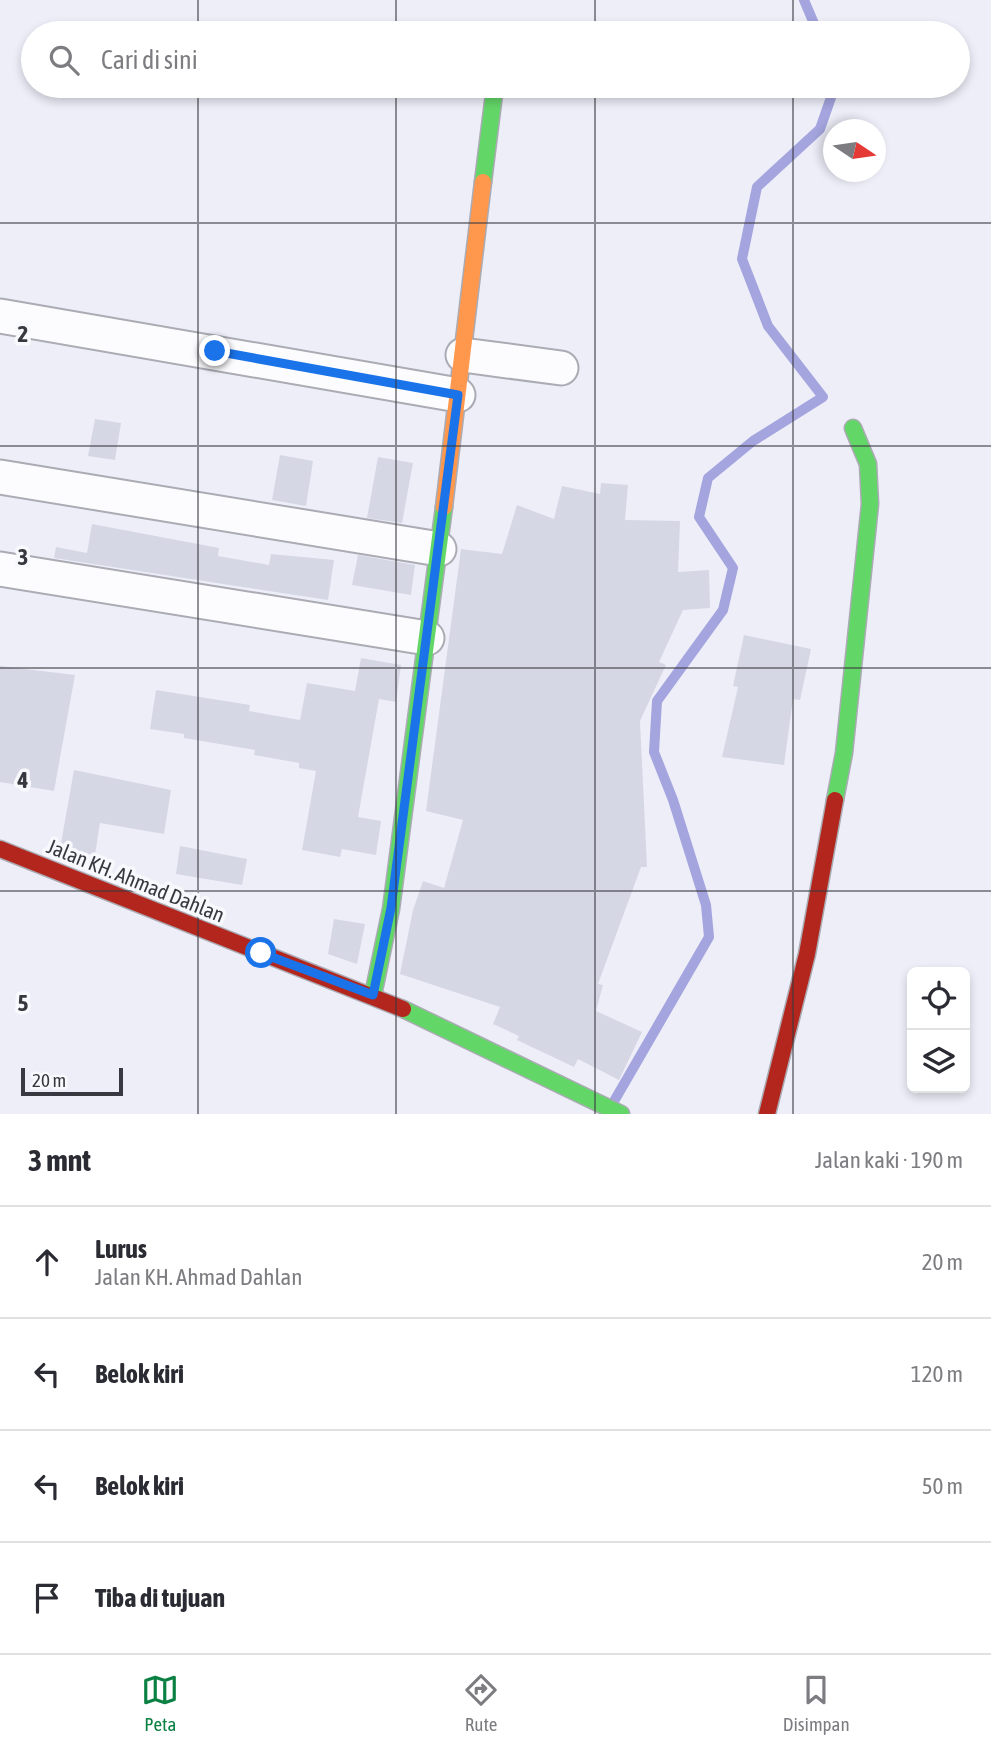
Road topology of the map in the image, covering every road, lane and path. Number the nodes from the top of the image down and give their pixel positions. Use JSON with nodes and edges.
{"nodes":[{"id":1,"x":494,"y":98,"type":"edge"},
{"id":2,"x":0,"y":316,"type":"edge"},
{"id":3,"x":463,"y":355,"type":"junction"},
{"id":4,"x":561,"y":369,"type":"dead end"},
{"id":5,"x":458,"y":395,"type":"junction"},
{"id":6,"x":853,"y":428,"type":"dead end"},
{"id":7,"x":0,"y":477,"type":"edge"},
{"id":8,"x":439,"y":549,"type":"junction"},
{"id":9,"x":0,"y":569,"type":"edge"},
{"id":10,"x":427,"y":639,"type":"junction"},
{"id":11,"x":0,"y":849,"type":"edge"},
{"id":12,"x":373,"y":995,"type":"junction"},
{"id":13,"x":621,"y":1114,"type":"edge"},
{"id":14,"x":768,"y":1114,"type":"edge"}],
"edges":[{"from":1,"to":3,"type":"street"},
{"from":2,"to":5,"type":"street"},
{"from":3,"to":4,"type":"street"},
{"from":3,"to":5,"type":"street"},
{"from":5,"to":8,"type":"street"},
{"from":6,"to":14,"type":"street"},
{"from":7,"to":8,"type":"street"},
{"from":8,"to":10,"type":"street"},
{"from":9,"to":10,"type":"street"},
{"from":10,"to":12,"type":"street"},
{"from":11,"to":12,"type":"street","name":"Jalan KH. Ahmad Dahlan"},
{"from":12,"to":13,"type":"street","name":"Jalan KH. Ahmad Dahlan"}]}
